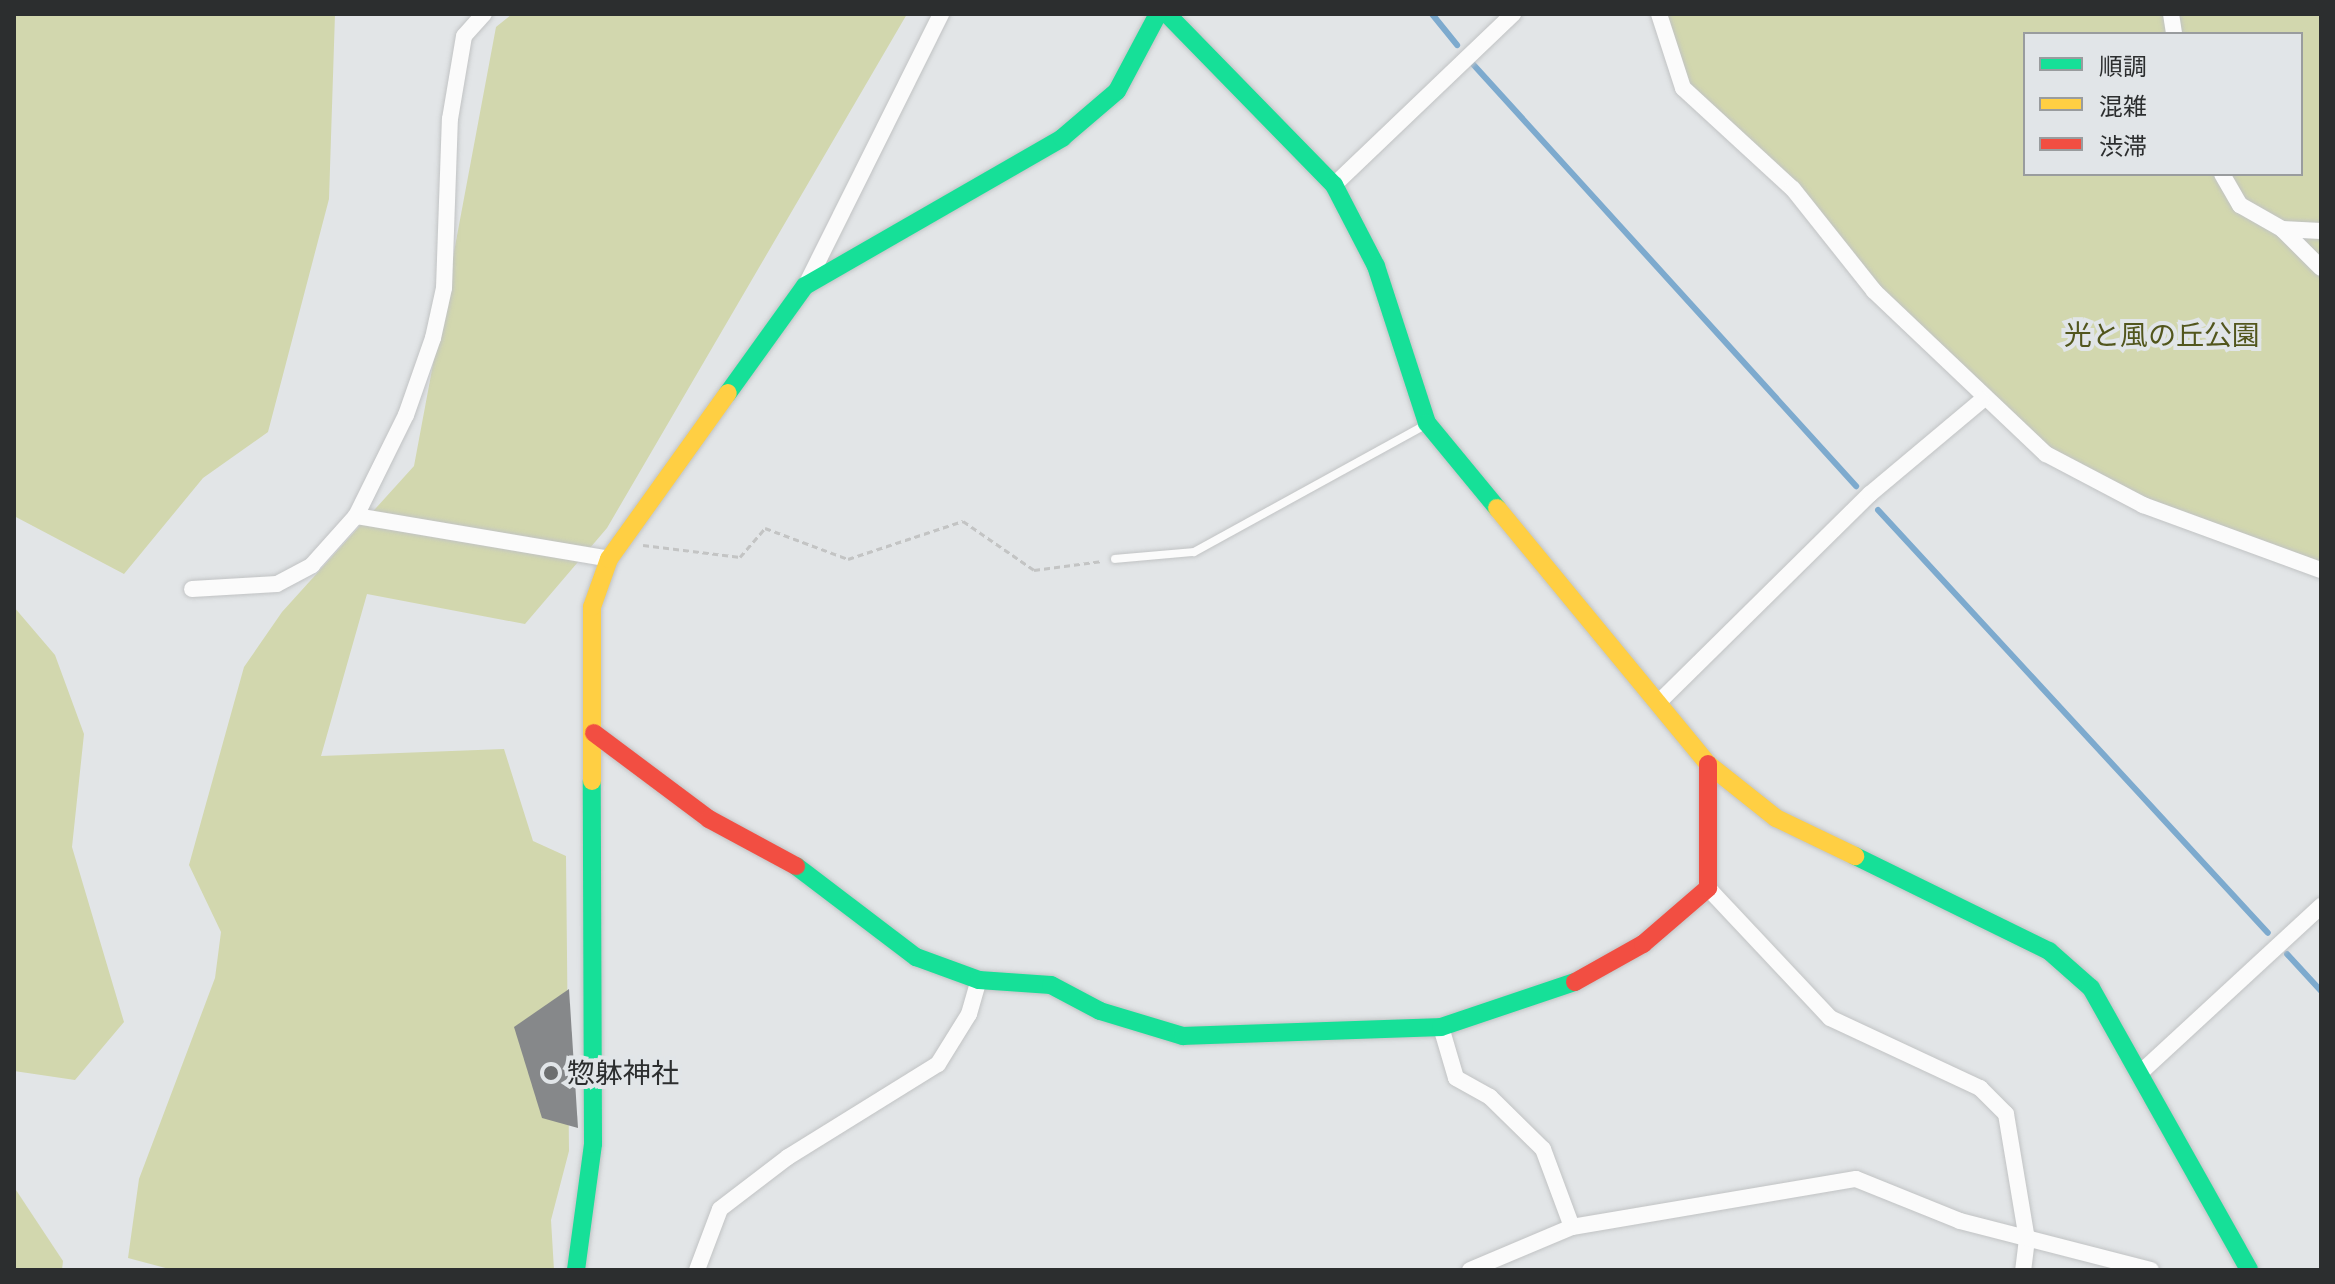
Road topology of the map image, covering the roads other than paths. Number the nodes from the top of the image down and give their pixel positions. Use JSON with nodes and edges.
{"nodes":[{"id":1,"x":484,"y":14,"type":"edge"},
{"id":2,"x":941,"y":14,"type":"edge"},
{"id":3,"x":1158,"y":14,"type":"edge"},
{"id":4,"x":1167,"y":14,"type":"edge"},
{"id":5,"x":1513,"y":14,"type":"edge"},
{"id":6,"x":1659,"y":14,"type":"edge"},
{"id":7,"x":2223,"y":176,"type":"edge"},
{"id":8,"x":1334,"y":185,"type":"junction"},
{"id":9,"x":2282,"y":229,"type":"junction"},
{"id":10,"x":2321,"y":231,"type":"edge"},
{"id":11,"x":2321,"y":268,"type":"edge"},
{"id":12,"x":805,"y":286,"type":"junction"},
{"id":13,"x":1982,"y":400,"type":"junction"},
{"id":14,"x":1427,"y":423,"type":"junction"},
{"id":15,"x":356,"y":516,"type":"junction"},
{"id":16,"x":609,"y":559,"type":"junction"},
{"id":17,"x":1115,"y":559,"type":"road end"},
{"id":18,"x":2321,"y":570,"type":"edge"},
{"id":19,"x":192,"y":589,"type":"dead end"},
{"id":20,"x":1659,"y":702,"type":"junction"},
{"id":21,"x":594,"y":733,"type":"junction"},
{"id":22,"x":1708,"y":764,"type":"junction"},
{"id":23,"x":1708,"y":888,"type":"junction"},
{"id":24,"x":2321,"y":906,"type":"edge"},
{"id":25,"x":979,"y":980,"type":"junction"},
{"id":26,"x":1441,"y":1027,"type":"junction"},
{"id":27,"x":2139,"y":1074,"type":"junction"},
{"id":28,"x":1572,"y":1227,"type":"junction"},
{"id":29,"x":2027,"y":1239,"type":"junction"},
{"id":30,"x":576,"y":1270,"type":"edge"},
{"id":31,"x":697,"y":1270,"type":"edge"},
{"id":32,"x":1470,"y":1270,"type":"edge"},
{"id":33,"x":2023,"y":1270,"type":"edge"},
{"id":34,"x":2151,"y":1270,"type":"edge"},
{"id":35,"x":2249,"y":1270,"type":"edge"}],
"edges":[{"from":1,"to":15,"type":"street"},
{"from":2,"to":12,"type":"street"},
{"from":3,"to":12,"type":"street"},
{"from":4,"to":8,"type":"street"},
{"from":5,"to":8,"type":"street"},
{"from":6,"to":13,"type":"street"},
{"from":7,"to":9,"type":"street"},
{"from":8,"to":14,"type":"street"},
{"from":9,"to":10,"type":"street"},
{"from":9,"to":11,"type":"street"},
{"from":12,"to":16,"type":"street"},
{"from":13,"to":18,"type":"street"},
{"from":13,"to":20,"type":"street"},
{"from":14,"to":17,"type":"lane"},
{"from":14,"to":20,"type":"street"},
{"from":15,"to":16,"type":"street"},
{"from":15,"to":19,"type":"street"},
{"from":16,"to":21,"type":"street"},
{"from":20,"to":22,"type":"street"},
{"from":21,"to":25,"type":"street"},
{"from":21,"to":30,"type":"street"},
{"from":22,"to":23,"type":"street"},
{"from":22,"to":27,"type":"street"},
{"from":23,"to":26,"type":"street"},
{"from":23,"to":29,"type":"street"},
{"from":24,"to":27,"type":"street"},
{"from":25,"to":26,"type":"street"},
{"from":25,"to":31,"type":"street"},
{"from":26,"to":28,"type":"street"},
{"from":27,"to":35,"type":"street"},
{"from":28,"to":29,"type":"street"},
{"from":28,"to":32,"type":"street"},
{"from":29,"to":33,"type":"street"},
{"from":29,"to":34,"type":"street"}]}
